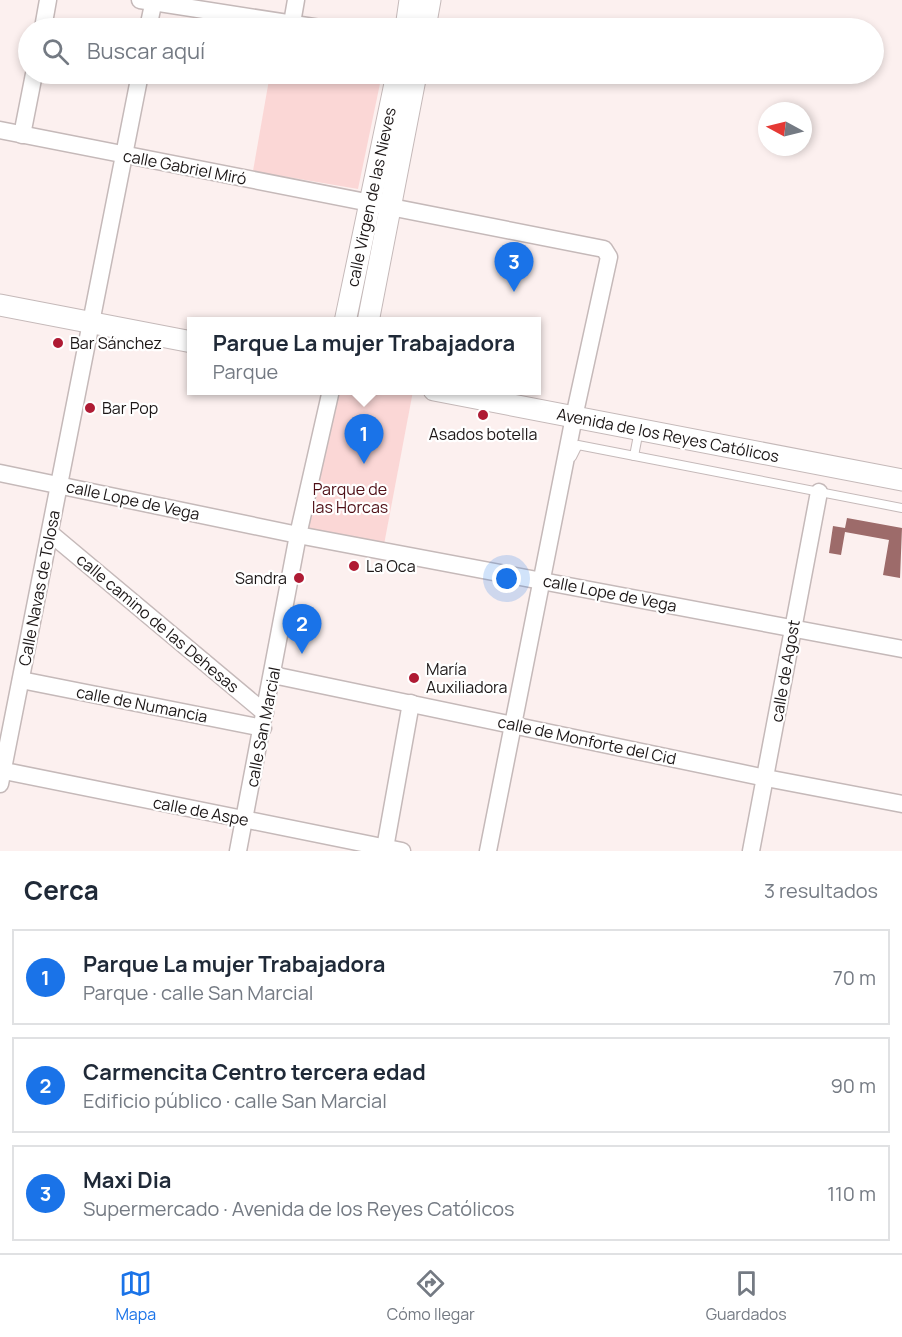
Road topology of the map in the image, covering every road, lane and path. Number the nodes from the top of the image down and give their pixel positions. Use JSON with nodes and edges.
{"nodes":[{"id":1,"x":48,"y":0,"type":"edge"},
{"id":2,"x":296,"y":0,"type":"edge"},
{"id":3,"x":410,"y":0,"type":"edge"},
{"id":4,"x":430,"y":0,"type":"edge"},
{"id":5,"x":149,"y":1,"type":"edge"},
{"id":6,"x":45,"y":18,"type":"edge"},
{"id":7,"x":148,"y":18,"type":"edge"},
{"id":8,"x":260,"y":18,"type":"edge"},
{"id":9,"x":293,"y":18,"type":"edge"},
{"id":10,"x":407,"y":18,"type":"edge"},
{"id":11,"x":427,"y":18,"type":"edge"},
{"id":12,"x":32,"y":84,"type":"edge"},
{"id":13,"x":138,"y":84,"type":"edge"},
{"id":14,"x":395,"y":84,"type":"edge"},
{"id":15,"x":414,"y":84,"type":"edge"},
{"id":16,"x":0,"y":130,"type":"edge"},
{"id":17,"x":22,"y":135,"type":"junction"},
{"id":18,"x":124,"y":155,"type":"junction"},
{"id":19,"x":369,"y":204,"type":"junction"},
{"id":20,"x":391,"y":208,"type":"junction"},
{"id":21,"x":0,"y":305,"type":"edge"},
{"id":22,"x":346,"y":317,"type":"edge"},
{"id":23,"x":369,"y":317,"type":"edge"},
{"id":24,"x":92,"y":322,"type":"junction"},
{"id":25,"x":187,"y":341,"type":"edge"},
{"id":26,"x":330,"y":395,"type":"edge"},
{"id":27,"x":460,"y":395,"type":"edge"},
{"id":28,"x":574,"y":417,"type":"junction"},
{"id":29,"x":639,"y":429,"type":"junction"},
{"id":30,"x":634,"y":456,"type":"junction"},
{"id":31,"x":0,"y":473,"type":"edge"},
{"id":32,"x":563,"y":473,"type":"junction"},
{"id":33,"x":902,"y":480,"type":"edge"},
{"id":34,"x":59,"y":485,"type":"junction"},
{"id":35,"x":819,"y":492,"type":"junction"},
{"id":36,"x":902,"y":508,"type":"edge"},
{"id":37,"x":50,"y":533,"type":"junction"},
{"id":38,"x":298,"y":535,"type":"junction"},
{"id":39,"x":542,"y":579,"type":"junction"},
{"id":40,"x":793,"y":628,"type":"junction"},
{"id":41,"x":902,"y":650,"type":"edge"},
{"id":42,"x":273,"y":675,"type":"junction"},
{"id":43,"x":21,"y":680,"type":"junction"},
{"id":44,"x":411,"y":703,"type":"junction"},
{"id":45,"x":264,"y":720,"type":"junction"},
{"id":46,"x":513,"y":723,"type":"junction"},
{"id":47,"x":1,"y":775,"type":"edge"},
{"id":48,"x":766,"y":778,"type":"junction"},
{"id":49,"x":902,"y":804,"type":"edge"},
{"id":50,"x":244,"y":820,"type":"junction"},
{"id":51,"x":384,"y":848,"type":"junction"},
{"id":52,"x":238,"y":851,"type":"edge"},
{"id":53,"x":402,"y":851,"type":"edge"},
{"id":54,"x":488,"y":851,"type":"edge"},
{"id":55,"x":751,"y":851,"type":"edge"}],
"edges":[{"from":1,"to":6,"type":"street"},
{"from":2,"to":9,"type":"street"},
{"from":3,"to":10,"type":"street"},
{"from":4,"to":11,"type":"street"},
{"from":5,"to":7,"type":"street"},
{"from":5,"to":8,"type":"street"},
{"from":12,"to":17,"type":"street"},
{"from":13,"to":18,"type":"street","name":"Calle Navas de Tolosa"},
{"from":14,"to":19,"type":"street","name":"calle Virgen de las Nieves"},
{"from":15,"to":20,"type":"street","name":"calle Virgen de las Nieves"},
{"from":16,"to":17,"type":"street","name":"calle Gabriel Miró"},
{"from":17,"to":18,"type":"street","name":"calle Gabriel Miró"},
{"from":18,"to":19,"type":"street","name":"calle Gabriel Miró"},
{"from":18,"to":24,"type":"street","name":"Calle Navas de Tolosa"},
{"from":19,"to":20,"type":"street","name":"calle Gabriel Miró"},
{"from":19,"to":22,"type":"street","name":"calle Virgen de las Nieves"},
{"from":20,"to":23,"type":"street","name":"calle Virgen de las Nieves"},
{"from":20,"to":28,"type":"street","name":"calle Gabriel Miró"},
{"from":21,"to":24,"type":"street"},
{"from":24,"to":25,"type":"street"},
{"from":24,"to":34,"type":"street","name":"Calle Navas de Tolosa"},
{"from":26,"to":38,"type":"street","name":"calle San Marcial"},
{"from":27,"to":28,"type":"street","name":"Avenida de los Reyes Católicos"},
{"from":28,"to":29,"type":"street","name":"Avenida de los Reyes Católicos"},
{"from":28,"to":32,"type":"street","name":"calle Gabriel Miró"},
{"from":29,"to":30,"type":"lane"},
{"from":29,"to":33,"type":"street","name":"Avenida de los Reyes Católicos"},
{"from":30,"to":32,"type":"lane"},
{"from":30,"to":35,"type":"lane"},
{"from":31,"to":34,"type":"street","name":"calle Lope de Vega"},
{"from":32,"to":39,"type":"street","name":"calle Gabriel Miró"},
{"from":34,"to":37,"type":"street","name":"Calle Navas de Tolosa"},
{"from":34,"to":38,"type":"street","name":"calle Lope de Vega"},
{"from":35,"to":36,"type":"lane"},
{"from":35,"to":40,"type":"street","name":"calle de Agost"},
{"from":37,"to":43,"type":"street","name":"Calle Navas de Tolosa"},
{"from":37,"to":45,"type":"street","name":"calle camino de las Dehesas"},
{"from":38,"to":39,"type":"street","name":"calle Lope de Vega"},
{"from":38,"to":42,"type":"street","name":"calle San Marcial"},
{"from":39,"to":40,"type":"street","name":"calle Lope de Vega"},
{"from":39,"to":46,"type":"street","name":"calle Gabriel Miró"},
{"from":40,"to":41,"type":"street","name":"calle Lope de Vega"},
{"from":40,"to":48,"type":"street","name":"calle de Agost"},
{"from":42,"to":44,"type":"street","name":"calle de Monforte del Cid"},
{"from":42,"to":45,"type":"street","name":"calle San Marcial"},
{"from":43,"to":45,"type":"street","name":"calle de Numancia"},
{"from":43,"to":47,"type":"street","name":"Calle Navas de Tolosa"},
{"from":44,"to":46,"type":"street","name":"calle de Monforte del Cid"},
{"from":44,"to":51,"type":"street"},
{"from":45,"to":50,"type":"street","name":"calle San Marcial"},
{"from":46,"to":48,"type":"street","name":"calle de Monforte del Cid"},
{"from":46,"to":54,"type":"street","name":"calle Gabriel Miró"},
{"from":47,"to":50,"type":"street","name":"calle de Aspe"},
{"from":48,"to":49,"type":"street","name":"calle de Monforte del Cid"},
{"from":48,"to":55,"type":"street","name":"calle de Agost"},
{"from":50,"to":51,"type":"street","name":"calle de Aspe"},
{"from":50,"to":52,"type":"street","name":"calle San Marcial"},
{"from":51,"to":53,"type":"street","name":"calle de Aspe"}]}
